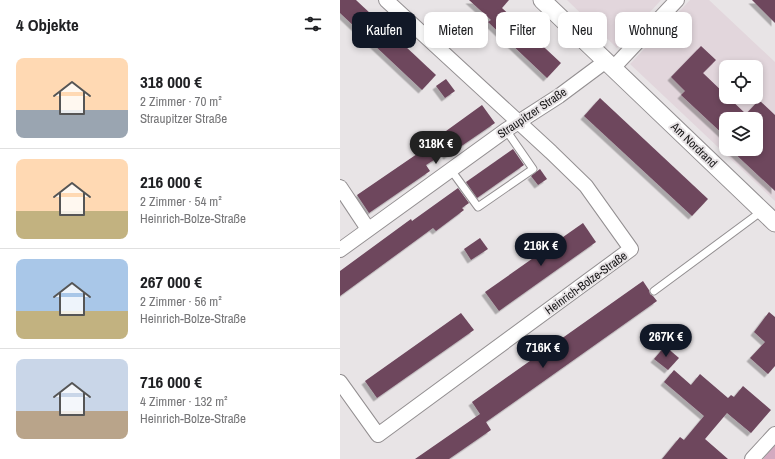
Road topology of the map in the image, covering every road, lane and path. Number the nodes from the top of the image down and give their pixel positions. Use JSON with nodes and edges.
{"nodes":[{"id":1,"x":386,"y":0,"type":"edge"},
{"id":2,"x":542,"y":0,"type":"edge"},
{"id":3,"x":677,"y":0,"type":"edge"},
{"id":4,"x":610,"y":64,"type":"junction"},
{"id":5,"x":518,"y":122,"type":"junction"},
{"id":6,"x":506,"y":130,"type":"junction"},
{"id":7,"x":451,"y":170,"type":"junction"},
{"id":8,"x":340,"y":187,"type":"edge"},
{"id":9,"x":762,"y":211,"type":"junction"},
{"id":10,"x":775,"y":223,"type":"edge"},
{"id":11,"x":368,"y":229,"type":"junction"},
{"id":12,"x":340,"y":250,"type":"edge"},
{"id":13,"x":654,"y":291,"type":"dead end"},
{"id":14,"x":340,"y":382,"type":"edge"},
{"id":15,"x":775,"y":434,"type":"edge"},
{"id":16,"x":752,"y":459,"type":"edge"}],
"edges":[{"from":1,"to":5,"type":"street"},
{"from":2,"to":4,"type":"street","name":"Am Nordrand"},
{"from":3,"to":4,"type":"street"},
{"from":4,"to":5,"type":"street","name":"Straupitzer Straße"},
{"from":4,"to":9,"type":"street","name":"Am Nordrand"},
{"from":5,"to":6,"type":"street","name":"Straupitzer Straße"},
{"from":5,"to":14,"type":"street","name":"Heinrich-Bolze-Straße"},
{"from":6,"to":7,"type":"street","name":"Straupitzer Straße"},
{"from":6,"to":7,"type":"lane"},
{"from":7,"to":11,"type":"street","name":"Straupitzer Straße"},
{"from":8,"to":11,"type":"street"},
{"from":9,"to":10,"type":"street","name":"Am Nordrand"},
{"from":9,"to":13,"type":"lane"},
{"from":11,"to":12,"type":"street","name":"Straupitzer Straße"},
{"from":15,"to":16,"type":"street"}]}
